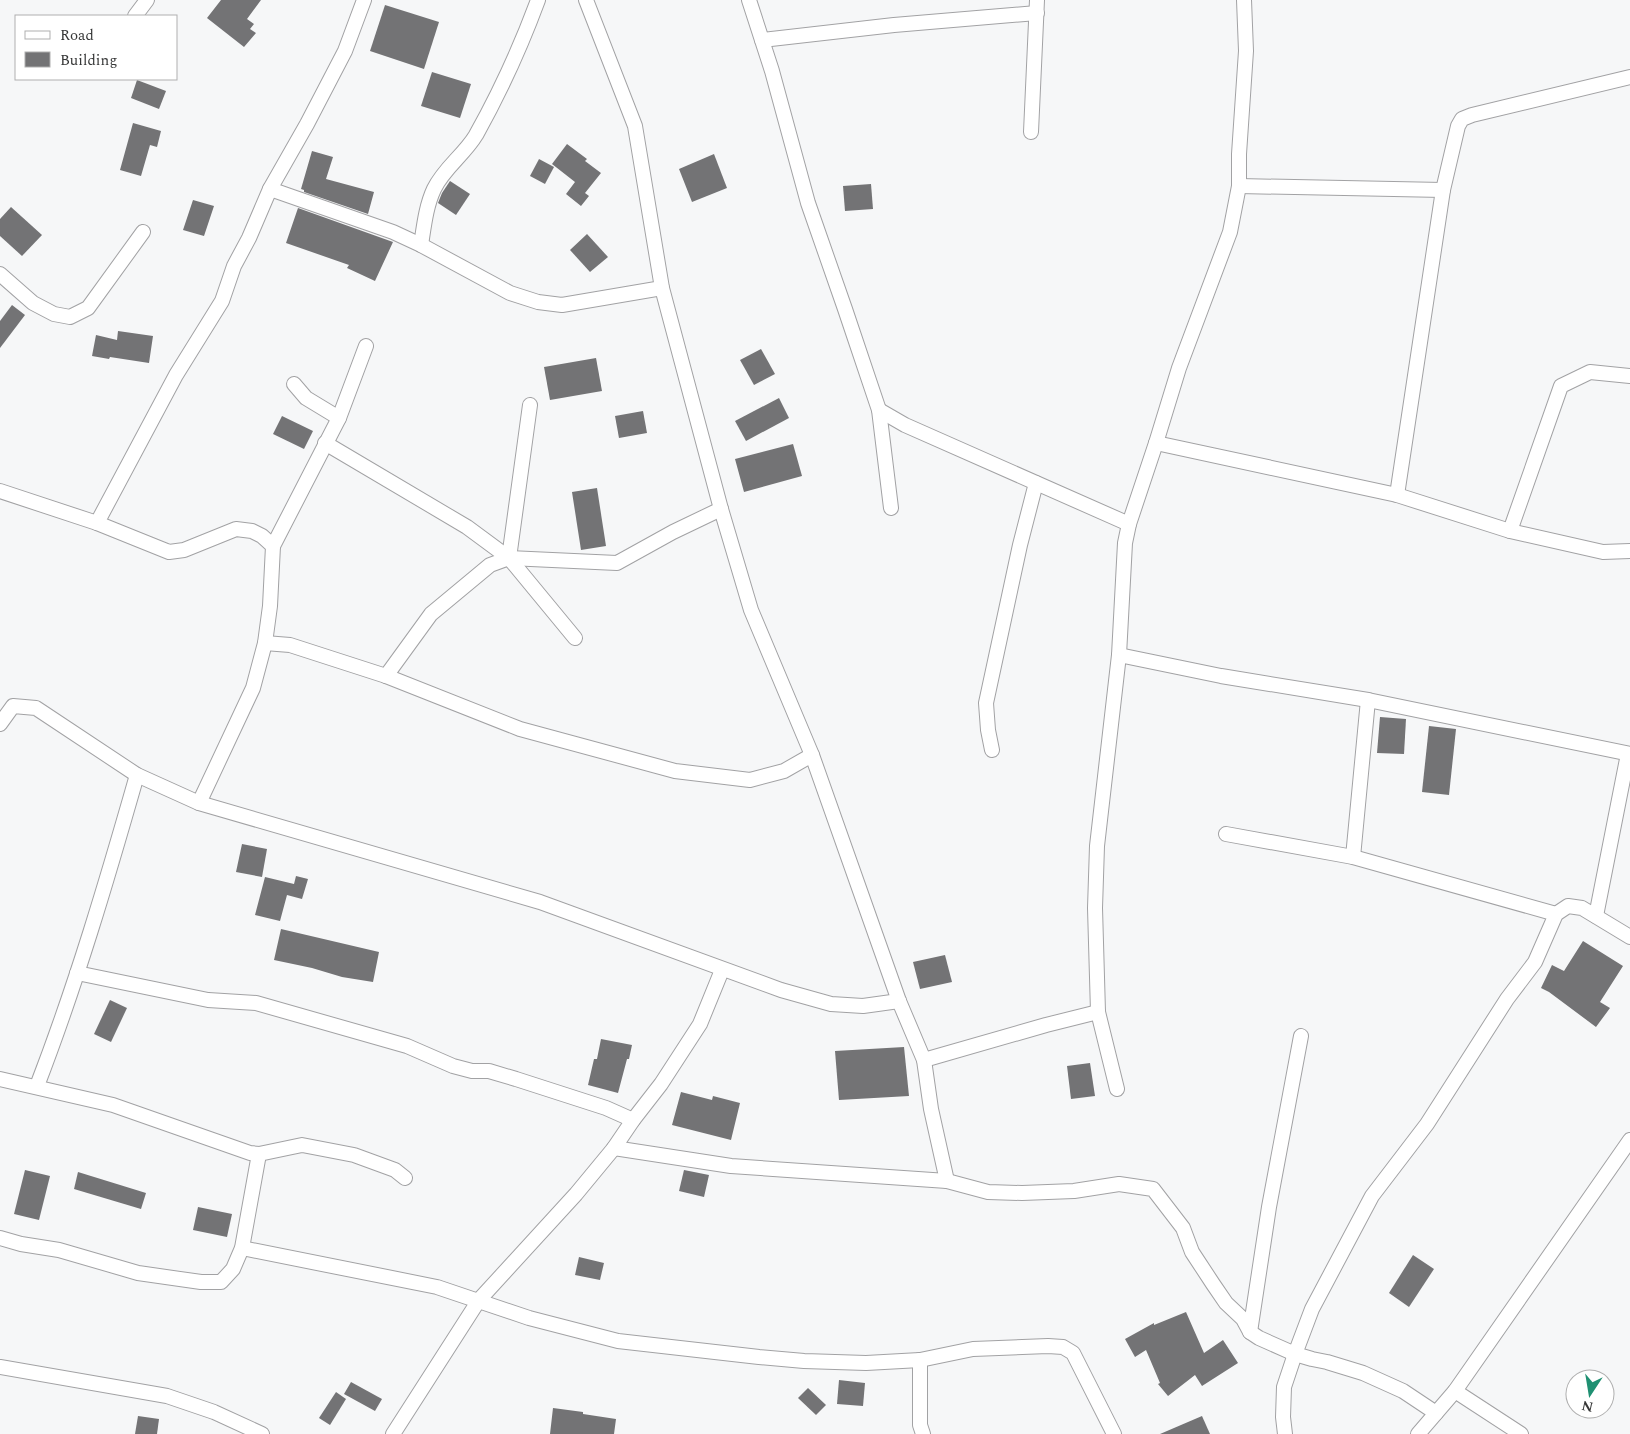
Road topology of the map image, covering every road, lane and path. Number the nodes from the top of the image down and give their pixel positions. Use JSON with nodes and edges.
{"nodes":[{"id":1,"x":146,"y":0,"type":"edge"},
{"id":2,"x":364,"y":0,"type":"edge"},
{"id":3,"x":538,"y":0,"type":"edge"},
{"id":4,"x":586,"y":0,"type":"edge"},
{"id":5,"x":749,"y":0,"type":"edge"},
{"id":6,"x":1244,"y":0,"type":"edge"},
{"id":7,"x":1037,"y":6,"type":"edge"},
{"id":8,"x":136,"y":15,"type":"edge"},
{"id":9,"x":762,"y":40,"type":"junction"},
{"id":10,"x":1630,"y":77,"type":"edge"},
{"id":11,"x":1031,"y":132,"type":"dead end"},
{"id":12,"x":1238,"y":186,"type":"junction"},
{"id":13,"x":270,"y":189,"type":"junction"},
{"id":14,"x":1443,"y":190,"type":"junction"},
{"id":15,"x":143,"y":232,"type":"dead end"},
{"id":16,"x":421,"y":244,"type":"junction"},
{"id":17,"x":0,"y":274,"type":"edge"},
{"id":18,"x":662,"y":288,"type":"junction"},
{"id":19,"x":366,"y":346,"type":"dead end"},
{"id":20,"x":1630,"y":376,"type":"edge"},
{"id":21,"x":294,"y":384,"type":"dead end"},
{"id":22,"x":530,"y":405,"type":"dead end"},
{"id":23,"x":879,"y":410,"type":"junction"},
{"id":24,"x":339,"y":418,"type":"junction"},
{"id":25,"x":1156,"y":443,"type":"junction"},
{"id":26,"x":325,"y":444,"type":"junction"},
{"id":27,"x":1036,"y":483,"type":"junction"},
{"id":28,"x":0,"y":492,"type":"edge"},
{"id":29,"x":1397,"y":495,"type":"junction"},
{"id":30,"x":890,"y":508,"type":"dead end"},
{"id":31,"x":721,"y":509,"type":"junction"},
{"id":32,"x":98,"y":523,"type":"junction"},
{"id":33,"x":1129,"y":524,"type":"junction"},
{"id":34,"x":1510,"y":531,"type":"junction"},
{"id":35,"x":273,"y":546,"type":"junction"},
{"id":36,"x":1630,"y":551,"type":"edge"},
{"id":37,"x":509,"y":558,"type":"junction"},
{"id":38,"x":575,"y":638,"type":"dead end"},
{"id":39,"x":265,"y":643,"type":"junction"},
{"id":40,"x":1119,"y":656,"type":"junction"},
{"id":41,"x":386,"y":676,"type":"junction"},
{"id":42,"x":1368,"y":700,"type":"junction"},
{"id":43,"x":0,"y":724,"type":"edge"},
{"id":44,"x":992,"y":750,"type":"dead end"},
{"id":45,"x":1629,"y":754,"type":"edge"},
{"id":46,"x":812,"y":755,"type":"junction"},
{"id":47,"x":137,"y":775,"type":"junction"},
{"id":48,"x":198,"y":803,"type":"junction"},
{"id":49,"x":1226,"y":834,"type":"dead end"},
{"id":50,"x":1353,"y":857,"type":"junction"},
{"id":51,"x":1556,"y":914,"type":"junction"},
{"id":52,"x":1596,"y":916,"type":"junction"},
{"id":53,"x":1630,"y":937,"type":"edge"},
{"id":54,"x":722,"y":970,"type":"junction"},
{"id":55,"x":77,"y":972,"type":"junction"},
{"id":56,"x":899,"y":1001,"type":"junction"},
{"id":57,"x":1098,"y":1012,"type":"junction"},
{"id":58,"x":1301,"y":1036,"type":"dead end"},
{"id":59,"x":924,"y":1060,"type":"junction"},
{"id":60,"x":0,"y":1079,"type":"edge"},
{"id":61,"x":37,"y":1086,"type":"junction"},
{"id":62,"x":1117,"y":1088,"type":"dead end"},
{"id":63,"x":633,"y":1120,"type":"junction"},
{"id":64,"x":1630,"y":1140,"type":"edge"},
{"id":65,"x":614,"y":1148,"type":"junction"},
{"id":66,"x":259,"y":1154,"type":"junction"},
{"id":67,"x":405,"y":1178,"type":"dead end"},
{"id":68,"x":947,"y":1181,"type":"junction"},
{"id":69,"x":0,"y":1238,"type":"edge"},
{"id":70,"x":242,"y":1248,"type":"junction"},
{"id":71,"x":479,"y":1300,"type":"junction"},
{"id":72,"x":1250,"y":1332,"type":"junction"},
{"id":73,"x":1295,"y":1354,"type":"junction"},
{"id":74,"x":920,"y":1360,"type":"junction"},
{"id":75,"x":0,"y":1367,"type":"edge"},
{"id":76,"x":1455,"y":1391,"type":"junction"},
{"id":77,"x":1436,"y":1413,"type":"junction"},
{"id":78,"x":262,"y":1434,"type":"edge"},
{"id":79,"x":393,"y":1434,"type":"edge"},
{"id":80,"x":923,"y":1434,"type":"edge"},
{"id":81,"x":1114,"y":1434,"type":"edge"},
{"id":82,"x":1284,"y":1434,"type":"edge"},
{"id":83,"x":1418,"y":1434,"type":"edge"},
{"id":84,"x":1521,"y":1434,"type":"edge"}],
"edges":[{"from":1,"to":8,"type":"street"},
{"from":2,"to":13,"type":"street"},
{"from":3,"to":16,"type":"street"},
{"from":4,"to":18,"type":"street"},
{"from":5,"to":9,"type":"street"},
{"from":6,"to":12,"type":"street"},
{"from":7,"to":9,"type":"street"},
{"from":7,"to":11,"type":"street"},
{"from":9,"to":23,"type":"street"},
{"from":10,"to":14,"type":"street"},
{"from":12,"to":14,"type":"street"},
{"from":12,"to":25,"type":"street"},
{"from":13,"to":16,"type":"street"},
{"from":13,"to":32,"type":"street"},
{"from":14,"to":29,"type":"street"},
{"from":15,"to":17,"type":"street"},
{"from":16,"to":18,"type":"street"},
{"from":18,"to":31,"type":"street"},
{"from":19,"to":24,"type":"street"},
{"from":20,"to":34,"type":"street"},
{"from":21,"to":24,"type":"street"},
{"from":22,"to":37,"type":"street"},
{"from":23,"to":27,"type":"street"},
{"from":23,"to":30,"type":"street"},
{"from":24,"to":26,"type":"street"},
{"from":25,"to":29,"type":"street"},
{"from":25,"to":33,"type":"street"},
{"from":26,"to":35,"type":"street"},
{"from":26,"to":37,"type":"street"},
{"from":27,"to":33,"type":"street"},
{"from":27,"to":44,"type":"street"},
{"from":28,"to":32,"type":"street"},
{"from":29,"to":34,"type":"street"},
{"from":31,"to":37,"type":"street"},
{"from":31,"to":46,"type":"street"},
{"from":32,"to":35,"type":"street"},
{"from":33,"to":40,"type":"street"},
{"from":34,"to":36,"type":"street"},
{"from":35,"to":39,"type":"street"},
{"from":37,"to":38,"type":"street"},
{"from":37,"to":41,"type":"street"},
{"from":39,"to":41,"type":"street"},
{"from":39,"to":48,"type":"street"},
{"from":40,"to":42,"type":"street"},
{"from":40,"to":57,"type":"street"},
{"from":41,"to":46,"type":"street"},
{"from":42,"to":45,"type":"street"},
{"from":42,"to":50,"type":"street"},
{"from":43,"to":47,"type":"street"},
{"from":45,"to":52,"type":"street"},
{"from":46,"to":56,"type":"street"},
{"from":47,"to":48,"type":"street"},
{"from":47,"to":55,"type":"street"},
{"from":48,"to":54,"type":"street"},
{"from":49,"to":50,"type":"street"},
{"from":50,"to":51,"type":"street"},
{"from":51,"to":52,"type":"street"},
{"from":51,"to":73,"type":"street"},
{"from":52,"to":53,"type":"street"},
{"from":54,"to":56,"type":"street"},
{"from":54,"to":63,"type":"street"},
{"from":55,"to":61,"type":"street"},
{"from":55,"to":63,"type":"street"},
{"from":56,"to":59,"type":"street"},
{"from":57,"to":59,"type":"street"},
{"from":57,"to":62,"type":"street"},
{"from":58,"to":72,"type":"street"},
{"from":59,"to":68,"type":"street"},
{"from":60,"to":61,"type":"street"},
{"from":61,"to":66,"type":"street"},
{"from":63,"to":65,"type":"street"},
{"from":64,"to":76,"type":"street"},
{"from":65,"to":68,"type":"street"},
{"from":65,"to":71,"type":"street"},
{"from":66,"to":67,"type":"street"},
{"from":66,"to":70,"type":"street"},
{"from":68,"to":72,"type":"street"},
{"from":69,"to":70,"type":"street"},
{"from":70,"to":71,"type":"street"},
{"from":71,"to":74,"type":"street"},
{"from":71,"to":79,"type":"street"},
{"from":72,"to":73,"type":"street"},
{"from":73,"to":77,"type":"street"},
{"from":73,"to":82,"type":"street"},
{"from":74,"to":80,"type":"street"},
{"from":74,"to":81,"type":"street"},
{"from":75,"to":78,"type":"street"},
{"from":76,"to":77,"type":"street"},
{"from":76,"to":84,"type":"street"},
{"from":77,"to":83,"type":"street"}]}
